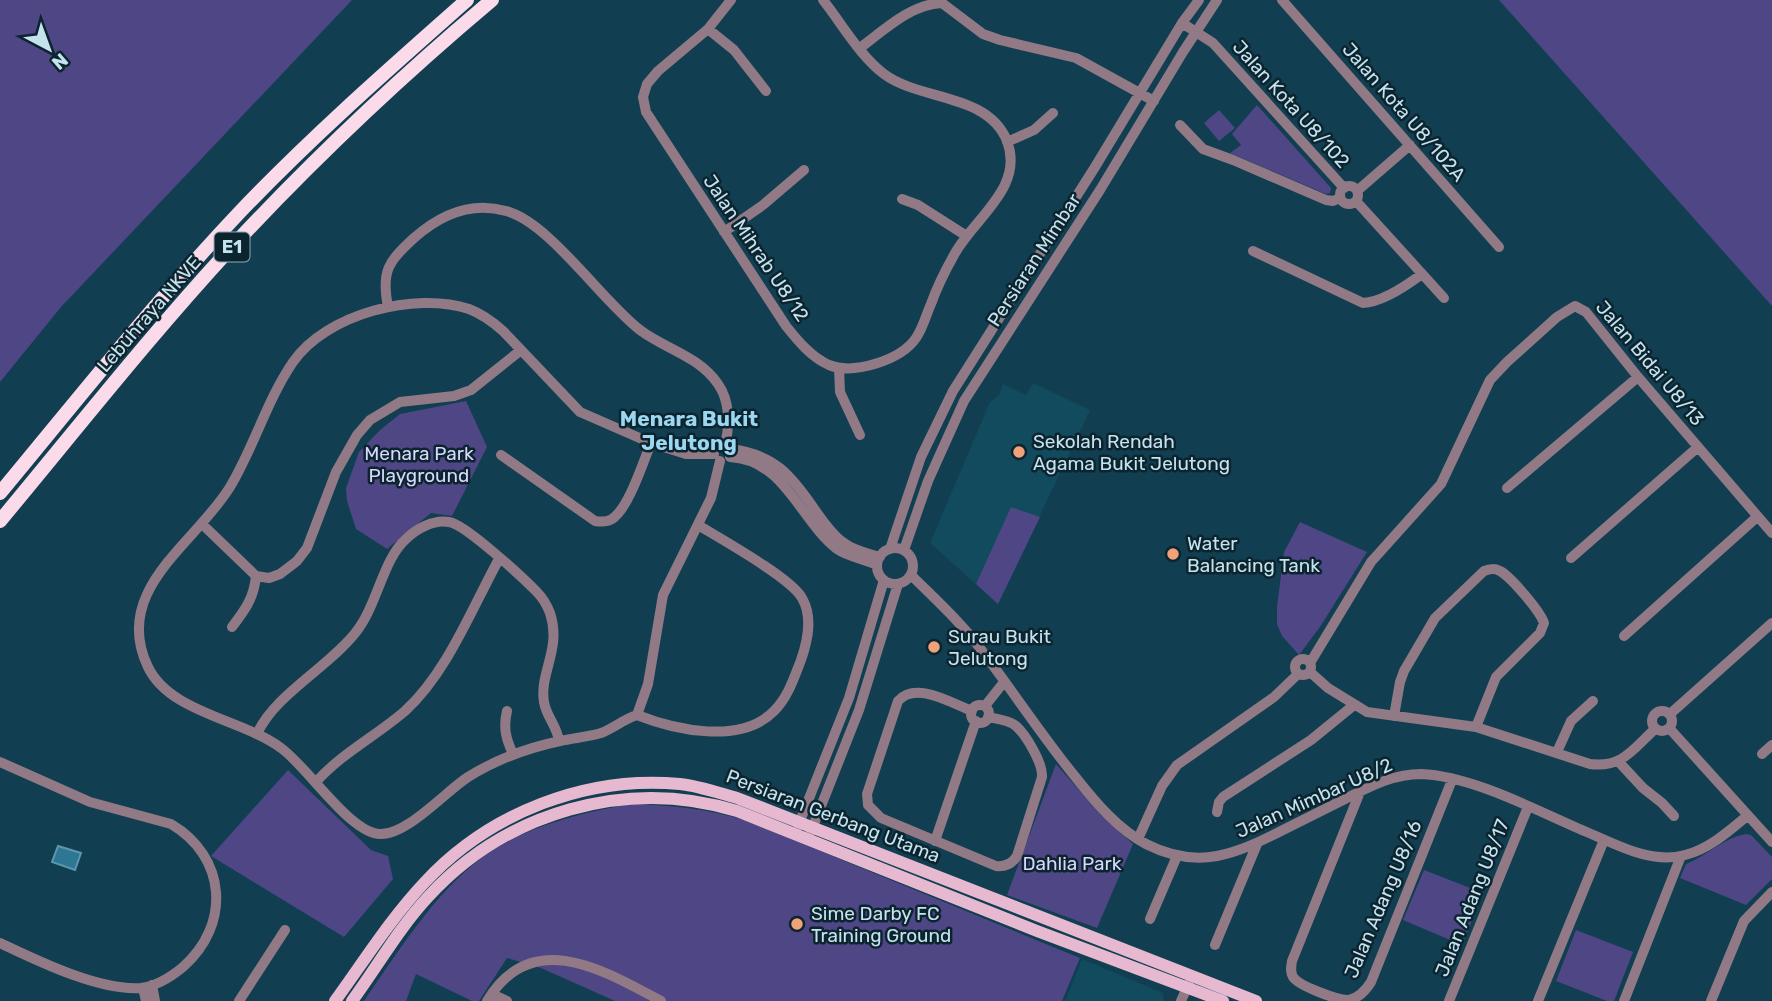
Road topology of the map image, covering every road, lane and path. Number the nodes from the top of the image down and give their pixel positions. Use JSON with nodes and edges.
{"nodes":[{"id":1,"x":467,"y":0,"type":"edge"},
{"id":2,"x":492,"y":0,"type":"edge"},
{"id":3,"x":731,"y":0,"type":"edge"},
{"id":4,"x":823,"y":0,"type":"edge"},
{"id":5,"x":1199,"y":0,"type":"edge"},
{"id":6,"x":1217,"y":0,"type":"edge"},
{"id":7,"x":1282,"y":0,"type":"edge"},
{"id":8,"x":945,"y":2,"type":"edge"},
{"id":9,"x":1182,"y":23,"type":"junction"},
{"id":10,"x":708,"y":29,"type":"junction"},
{"id":11,"x":1196,"y":32,"type":"junction"},
{"id":12,"x":860,"y":48,"type":"junction"},
{"id":13,"x":766,"y":91,"type":"dead end"},
{"id":14,"x":1139,"y":94,"type":"junction"},
{"id":15,"x":1154,"y":101,"type":"junction"},
{"id":16,"x":1053,"y":113,"type":"dead end"},
{"id":17,"x":1180,"y":125,"type":"dead end"},
{"id":18,"x":1007,"y":142,"type":"junction"},
{"id":19,"x":1410,"y":145,"type":"junction"},
{"id":20,"x":804,"y":170,"type":"dead end"},
{"id":21,"x":1342,"y":193,"type":"junction"},
{"id":22,"x":1356,"y":196,"type":"junction"},
{"id":23,"x":902,"y":200,"type":"dead end"},
{"id":24,"x":724,"y":232,"type":"junction"},
{"id":25,"x":965,"y":235,"type":"junction"},
{"id":26,"x":1499,"y":247,"type":"dead end"},
{"id":27,"x":1253,"y":251,"type":"dead end"},
{"id":28,"x":1422,"y":274,"type":"junction"},
{"id":29,"x":1444,"y":299,"type":"dead end"},
{"id":30,"x":388,"y":307,"type":"junction"},
{"id":31,"x":521,"y":350,"type":"junction"},
{"id":32,"x":839,"y":368,"type":"junction"},
{"id":33,"x":1638,"y":377,"type":"junction"},
{"id":34,"x":860,"y":435,"type":"dead end"},
{"id":35,"x":651,"y":443,"type":"junction"},
{"id":36,"x":1698,"y":447,"type":"junction"},
{"id":37,"x":728,"y":450,"type":"junction"},
{"id":38,"x":501,"y":456,"type":"dead end"},
{"id":39,"x":717,"y":458,"type":"junction"},
{"id":40,"x":1507,"y":488,"type":"dead end"},
{"id":41,"x":0,"y":494,"type":"edge"},
{"id":42,"x":1757,"y":517,"type":"junction"},
{"id":43,"x":0,"y":521,"type":"edge"},
{"id":44,"x":202,"y":524,"type":"junction"},
{"id":45,"x":698,"y":525,"type":"junction"},
{"id":46,"x":1772,"y":533,"type":"edge"},
{"id":47,"x":890,"y":549,"type":"junction"},
{"id":48,"x":904,"y":550,"type":"junction"},
{"id":49,"x":1571,"y":558,"type":"dead end"},
{"id":50,"x":499,"y":559,"type":"junction"},
{"id":51,"x":878,"y":561,"type":"junction"},
{"id":52,"x":911,"y":575,"type":"junction"},
{"id":53,"x":256,"y":576,"type":"junction"},
{"id":54,"x":884,"y":580,"type":"junction"},
{"id":55,"x":898,"y":584,"type":"junction"},
{"id":56,"x":1772,"y":623,"type":"edge"},
{"id":57,"x":232,"y":627,"type":"dead end"},
{"id":58,"x":1625,"y":636,"type":"dead end"},
{"id":59,"x":1310,"y":667,"type":"junction"},
{"id":60,"x":1298,"y":674,"type":"junction"},
{"id":61,"x":1004,"y":682,"type":"junction"},
{"id":62,"x":1593,"y":701,"type":"dead end"},
{"id":63,"x":1354,"y":705,"type":"junction"},
{"id":64,"x":972,"y":710,"type":"junction"},
{"id":65,"x":507,"y":711,"type":"dead end"},
{"id":66,"x":986,"y":711,"type":"junction"},
{"id":67,"x":1670,"y":714,"type":"junction"},
{"id":68,"x":637,"y":715,"type":"junction"},
{"id":69,"x":1394,"y":716,"type":"junction"},
{"id":70,"x":976,"y":721,"type":"junction"},
{"id":71,"x":1476,"y":726,"type":"junction"},
{"id":72,"x":1655,"y":729,"type":"junction"},
{"id":73,"x":1670,"y":729,"type":"junction"},
{"id":74,"x":257,"y":734,"type":"junction"},
{"id":75,"x":559,"y":741,"type":"junction"},
{"id":76,"x":1772,"y":745,"type":"edge"},
{"id":77,"x":1557,"y":752,"type":"junction"},
{"id":78,"x":513,"y":754,"type":"junction"},
{"id":79,"x":1762,"y":754,"type":"dead end"},
{"id":80,"x":0,"y":762,"type":"edge"},
{"id":81,"x":1619,"y":762,"type":"junction"},
{"id":82,"x":1452,"y":780,"type":"junction"},
{"id":83,"x":316,"y":782,"type":"junction"},
{"id":84,"x":1360,"y":792,"type":"junction"},
{"id":85,"x":1528,"y":807,"type":"junction"},
{"id":86,"x":1217,"y":812,"type":"dead end"},
{"id":87,"x":1674,"y":816,"type":"dead end"},
{"id":88,"x":1747,"y":816,"type":"junction"},
{"id":89,"x":797,"y":827,"type":"junction"},
{"id":90,"x":810,"y":833,"type":"junction"},
{"id":91,"x":1138,"y":839,"type":"junction"},
{"id":92,"x":1604,"y":840,"type":"junction"},
{"id":93,"x":935,"y":841,"type":"junction"},
{"id":94,"x":1772,"y":842,"type":"edge"},
{"id":95,"x":1256,"y":844,"type":"junction"},
{"id":96,"x":1177,"y":856,"type":"junction"},
{"id":97,"x":1681,"y":856,"type":"junction"},
{"id":98,"x":1772,"y":892,"type":"edge"},
{"id":99,"x":1150,"y":919,"type":"dead end"},
{"id":100,"x":285,"y":930,"type":"dead end"},
{"id":101,"x":0,"y":943,"type":"edge"},
{"id":102,"x":1214,"y":945,"type":"dead end"},
{"id":103,"x":1189,"y":982,"type":"junction"},
{"id":104,"x":147,"y":986,"type":"junction"},
{"id":105,"x":489,"y":997,"type":"edge"},
{"id":106,"x":146,"y":1001,"type":"edge"},
{"id":107,"x":155,"y":1001,"type":"edge"},
{"id":108,"x":239,"y":1001,"type":"edge"},
{"id":109,"x":335,"y":1001,"type":"edge"},
{"id":110,"x":352,"y":1001,"type":"edge"},
{"id":111,"x":507,"y":1001,"type":"edge"},
{"id":112,"x":661,"y":1001,"type":"edge"},
{"id":113,"x":1181,"y":1001,"type":"edge"},
{"id":114,"x":1223,"y":1001,"type":"edge"},
{"id":115,"x":1256,"y":1001,"type":"edge"},
{"id":116,"x":1449,"y":1001,"type":"edge"},
{"id":117,"x":1538,"y":1001,"type":"edge"},
{"id":118,"x":1624,"y":1001,"type":"edge"},
{"id":119,"x":1711,"y":1001,"type":"edge"}],
"edges":[{"from":1,"to":41,"type":"highway","name":"Lebuhraya NKVE","number":"E1"},
{"from":2,"to":43,"type":"highway","name":"Lebuhraya NKVE","number":"E1"},
{"from":3,"to":10,"type":"street","name":"Jalan Mihrab U8/12"},
{"from":4,"to":12,"type":"street"},
{"from":5,"to":9,"type":"street","name":"Persiaran Mimbar"},
{"from":6,"to":11,"type":"street","name":"Persiaran Mimbar"},
{"from":7,"to":19,"type":"street","name":"Jalan Kota U8/102A"},
{"from":8,"to":12,"type":"street"},
{"from":8,"to":14,"type":"street"},
{"from":9,"to":11,"type":"street","name":"Jalan Kota U8/102"},
{"from":9,"to":14,"type":"street","name":"Persiaran Mimbar"},
{"from":10,"to":13,"type":"street"},
{"from":10,"to":24,"type":"street","name":"Jalan Mihrab U8/12"},
{"from":11,"to":15,"type":"street","name":"Persiaran Mimbar"},
{"from":11,"to":21,"type":"street","name":"Jalan Kota U8/102"},
{"from":12,"to":18,"type":"street"},
{"from":14,"to":15,"type":"street"},
{"from":14,"to":47,"type":"street","name":"Persiaran Mimbar"},
{"from":15,"to":48,"type":"street","name":"Persiaran Mimbar"},
{"from":16,"to":18,"type":"street"},
{"from":17,"to":21,"type":"street"},
{"from":18,"to":25,"type":"street"},
{"from":19,"to":22,"type":"street"},
{"from":19,"to":26,"type":"street","name":"Jalan Kota U8/102A"},
{"from":20,"to":24,"type":"street"},
{"from":21,"to":22,"type":"street"},
{"from":21,"to":22,"type":"street"},
{"from":22,"to":28,"type":"street"},
{"from":23,"to":25,"type":"street"},
{"from":24,"to":32,"type":"street","name":"Jalan Mihrab U8/12"},
{"from":25,"to":32,"type":"street"},
{"from":27,"to":28,"type":"street"},
{"from":28,"to":29,"type":"street"},
{"from":30,"to":31,"type":"street"},
{"from":30,"to":37,"type":"street"},
{"from":30,"to":44,"type":"street"},
{"from":31,"to":35,"type":"street"},
{"from":31,"to":53,"type":"street"},
{"from":32,"to":34,"type":"street"},
{"from":33,"to":36,"type":"street","name":"Jalan Bidai U8/13"},
{"from":33,"to":40,"type":"street"},
{"from":33,"to":59,"type":"street","name":"Jalan Bidai U8/13"},
{"from":35,"to":38,"type":"street"},
{"from":35,"to":39,"type":"street"},
{"from":36,"to":42,"type":"street","name":"Jalan Bidai U8/13"},
{"from":36,"to":49,"type":"street"},
{"from":37,"to":39,"type":"street"},
{"from":37,"to":39,"type":"street"},
{"from":37,"to":51,"type":"street"},
{"from":39,"to":45,"type":"street"},
{"from":42,"to":46,"type":"street","name":"Jalan Bidai U8/13"},
{"from":42,"to":58,"type":"street"},
{"from":44,"to":53,"type":"street"},
{"from":44,"to":74,"type":"street"},
{"from":45,"to":68,"type":"street"},
{"from":45,"to":68,"type":"street"},
{"from":47,"to":48,"type":"street"},
{"from":47,"to":51,"type":"street"},
{"from":48,"to":52,"type":"street"},
{"from":50,"to":74,"type":"street"},
{"from":50,"to":75,"type":"street"},
{"from":50,"to":83,"type":"street"},
{"from":51,"to":54,"type":"street"},
{"from":52,"to":55,"type":"street"},
{"from":52,"to":61,"type":"street","name":"Jalan Mimbar U8/2"},
{"from":53,"to":57,"type":"street"},
{"from":54,"to":55,"type":"street"},
{"from":54,"to":89,"type":"street"},
{"from":55,"to":90,"type":"street"},
{"from":56,"to":67,"type":"street"},
{"from":59,"to":60,"type":"street"},
{"from":59,"to":60,"type":"street"},
{"from":59,"to":63,"type":"street"},
{"from":60,"to":91,"type":"street"},
{"from":61,"to":66,"type":"street"},
{"from":61,"to":91,"type":"street","name":"Jalan Mimbar U8/2"},
{"from":62,"to":77,"type":"street"},
{"from":63,"to":69,"type":"street"},
{"from":63,"to":86,"type":"street"},
{"from":64,"to":66,"type":"street"},
{"from":64,"to":70,"type":"street"},
{"from":64,"to":93,"type":"street"},
{"from":65,"to":78,"type":"street"},
{"from":66,"to":70,"type":"street"},
{"from":66,"to":93,"type":"street"},
{"from":67,"to":72,"type":"street"},
{"from":67,"to":73,"type":"street"},
{"from":68,"to":75,"type":"street"},
{"from":69,"to":71,"type":"street"},
{"from":69,"to":71,"type":"street"},
{"from":70,"to":93,"type":"street"},
{"from":71,"to":77,"type":"street"},
{"from":72,"to":73,"type":"street"},
{"from":72,"to":81,"type":"street"},
{"from":73,"to":88,"type":"street"},
{"from":74,"to":83,"type":"street"},
{"from":75,"to":78,"type":"street"},
{"from":76,"to":79,"type":"street"},
{"from":77,"to":81,"type":"street"},
{"from":78,"to":83,"type":"street"},
{"from":80,"to":104,"type":"street"},
{"from":81,"to":87,"type":"street"},
{"from":82,"to":84,"type":"street","name":"Jalan Mimbar U8/2"},
{"from":82,"to":84,"type":"street","name":"Jalan Adang U8/16"},
{"from":82,"to":85,"type":"street","name":"Jalan Mimbar U8/2"},
{"from":84,"to":95,"type":"street","name":"Jalan Mimbar U8/2"},
{"from":85,"to":92,"type":"street","name":"Jalan Mimbar U8/2"},
{"from":85,"to":116,"type":"street","name":"Jalan Adang U8/17"},
{"from":88,"to":94,"type":"street"},
{"from":88,"to":97,"type":"street","name":"Jalan Mimbar U8/2"},
{"from":89,"to":90,"type":"main road","name":"Persiaran Gerbang Utama"},
{"from":89,"to":109,"type":"main road","name":"Persiaran Gerbang Utama"},
{"from":89,"to":110,"type":"main road","name":"Persiaran Gerbang Utama"},
{"from":90,"to":103,"type":"main road","name":"Persiaran Gerbang Utama"},
{"from":91,"to":96,"type":"street","name":"Jalan Mimbar U8/2"},
{"from":92,"to":97,"type":"street","name":"Jalan Mimbar U8/2"},
{"from":92,"to":117,"type":"street"},
{"from":95,"to":96,"type":"street","name":"Jalan Mimbar U8/2"},
{"from":95,"to":102,"type":"street"},
{"from":96,"to":99,"type":"street"},
{"from":97,"to":118,"type":"street"},
{"from":98,"to":119,"type":"street"},
{"from":100,"to":108,"type":"street"},
{"from":101,"to":104,"type":"street"},
{"from":103,"to":113,"type":"street"},
{"from":103,"to":114,"type":"main road","name":"Persiaran Gerbang Utama"},
{"from":103,"to":115,"type":"main road","name":"Persiaran Gerbang Utama"},
{"from":104,"to":106,"type":"street"},
{"from":104,"to":107,"type":"street"},
{"from":105,"to":111,"type":"street"},
{"from":105,"to":112,"type":"street"}]}
